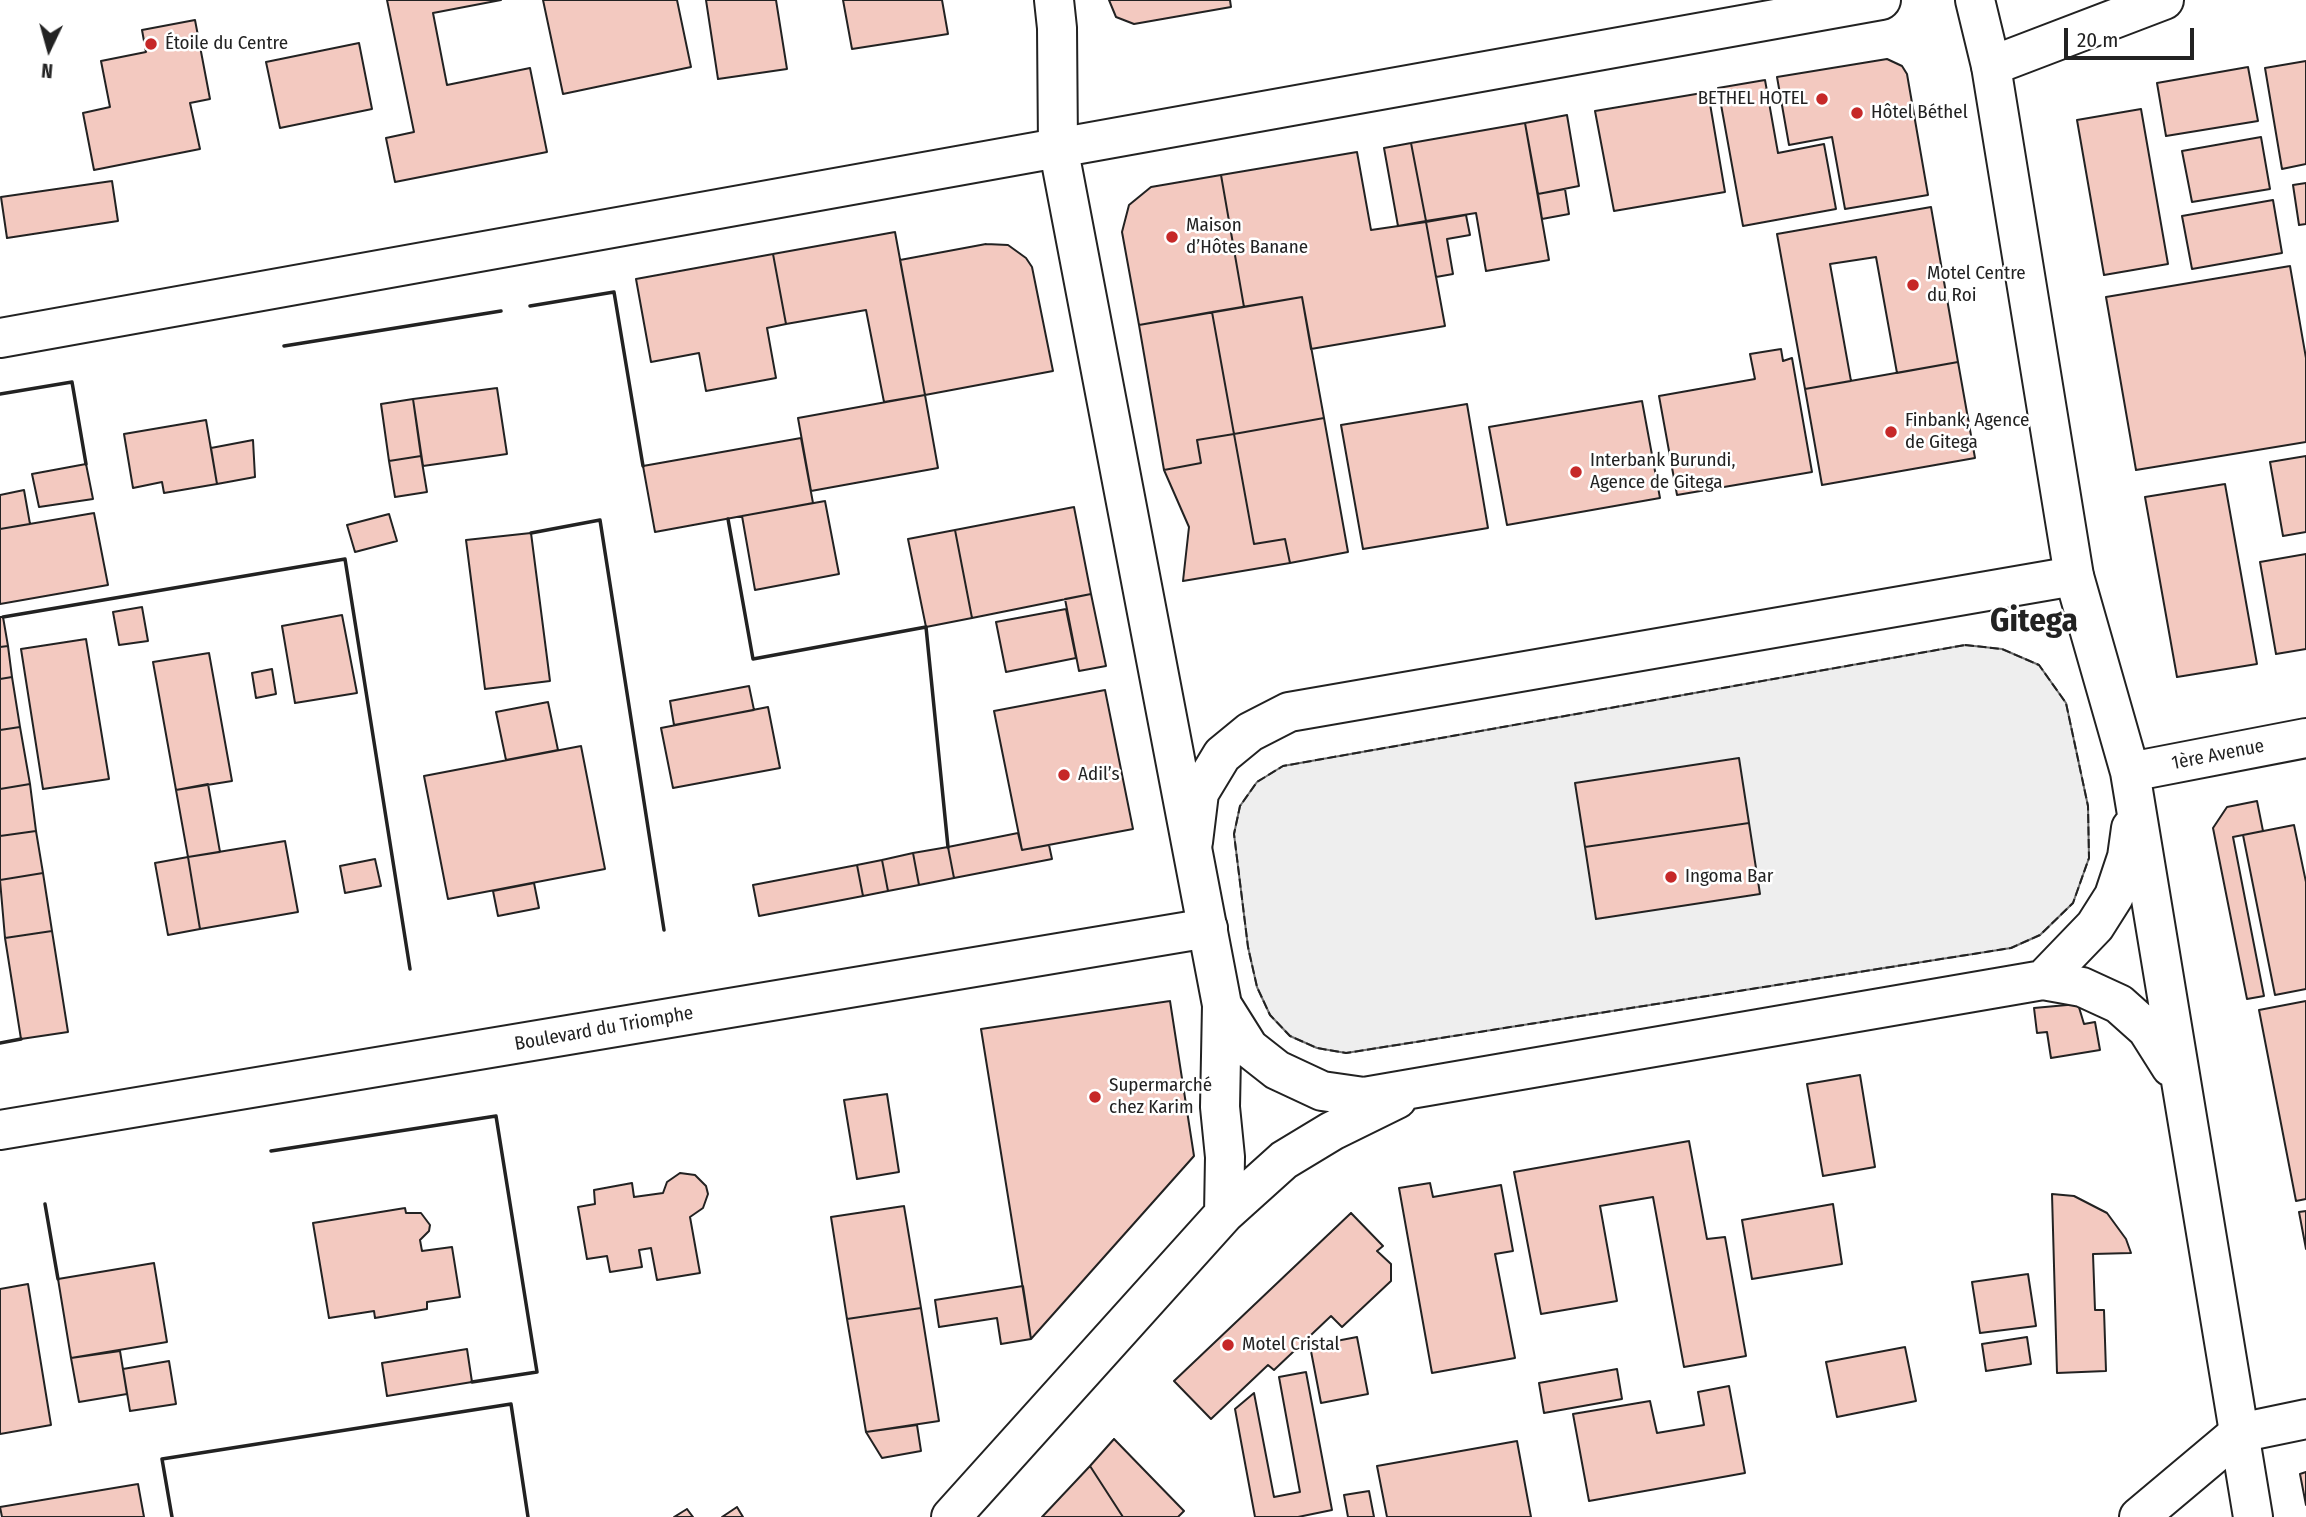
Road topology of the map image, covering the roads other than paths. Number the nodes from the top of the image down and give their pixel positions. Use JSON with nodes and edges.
{"nodes":[{"id":1,"x":1054,"y":0,"type":"edge"},
{"id":2,"x":1881,"y":0,"type":"edge"},
{"id":3,"x":1975,"y":0,"type":"edge"},
{"id":4,"x":2164,"y":0,"type":"edge"},
{"id":5,"x":1991,"y":66,"type":"junction"},
{"id":6,"x":1058,"y":146,"type":"junction"},
{"id":7,"x":0,"y":338,"type":"edge"},
{"id":8,"x":2074,"y":576,"type":"junction"},
{"id":9,"x":2306,"y":738,"type":"edge"},
{"id":10,"x":2132,"y":787,"type":"junction"},
{"id":11,"x":1193,"y":847,"type":"junction"},
{"id":12,"x":1208,"y":928,"type":"junction"},
{"id":13,"x":2043,"y":980,"type":"junction"},
{"id":14,"x":1222,"y":1004,"type":"junction"},
{"id":15,"x":1422,"y":1087,"type":"junction"},
{"id":16,"x":2182,"y":1102,"type":"junction"},
{"id":17,"x":0,"y":1130,"type":"edge"},
{"id":18,"x":1224,"y":1214,"type":"junction"},
{"id":19,"x":2306,"y":1419,"type":"edge"},
{"id":20,"x":2239,"y":1433,"type":"junction"},
{"id":21,"x":951,"y":1517,"type":"edge"},
{"id":22,"x":2139,"y":1517,"type":"edge"},
{"id":23,"x":2253,"y":1517,"type":"edge"}],
"edges":[{"from":1,"to":6,"type":"main road"},
{"from":2,"to":6,"type":"main road"},
{"from":3,"to":5,"type":"main road"},
{"from":4,"to":5,"type":"main road"},
{"from":5,"to":8,"type":"main road"},
{"from":6,"to":7,"type":"main road"},
{"from":6,"to":11,"type":"main road"},
{"from":8,"to":10,"type":"main road"},
{"from":8,"to":11,"type":"main road"},
{"from":9,"to":10,"type":"main road","name":"1ère Avenue"},
{"from":10,"to":13,"type":"main road"},
{"from":10,"to":16,"type":"main road"},
{"from":11,"to":12,"type":"main road"},
{"from":12,"to":14,"type":"main road"},
{"from":12,"to":17,"type":"main road","name":"Boulevard du Triomphe"},
{"from":13,"to":15,"type":"main road"},
{"from":13,"to":16,"type":"main road"},
{"from":14,"to":15,"type":"main road"},
{"from":14,"to":18,"type":"main road"},
{"from":15,"to":18,"type":"main road"},
{"from":16,"to":20,"type":"main road"},
{"from":18,"to":21,"type":"main road"},
{"from":19,"to":20,"type":"main road"},
{"from":20,"to":22,"type":"main road"},
{"from":20,"to":23,"type":"main road"}]}
